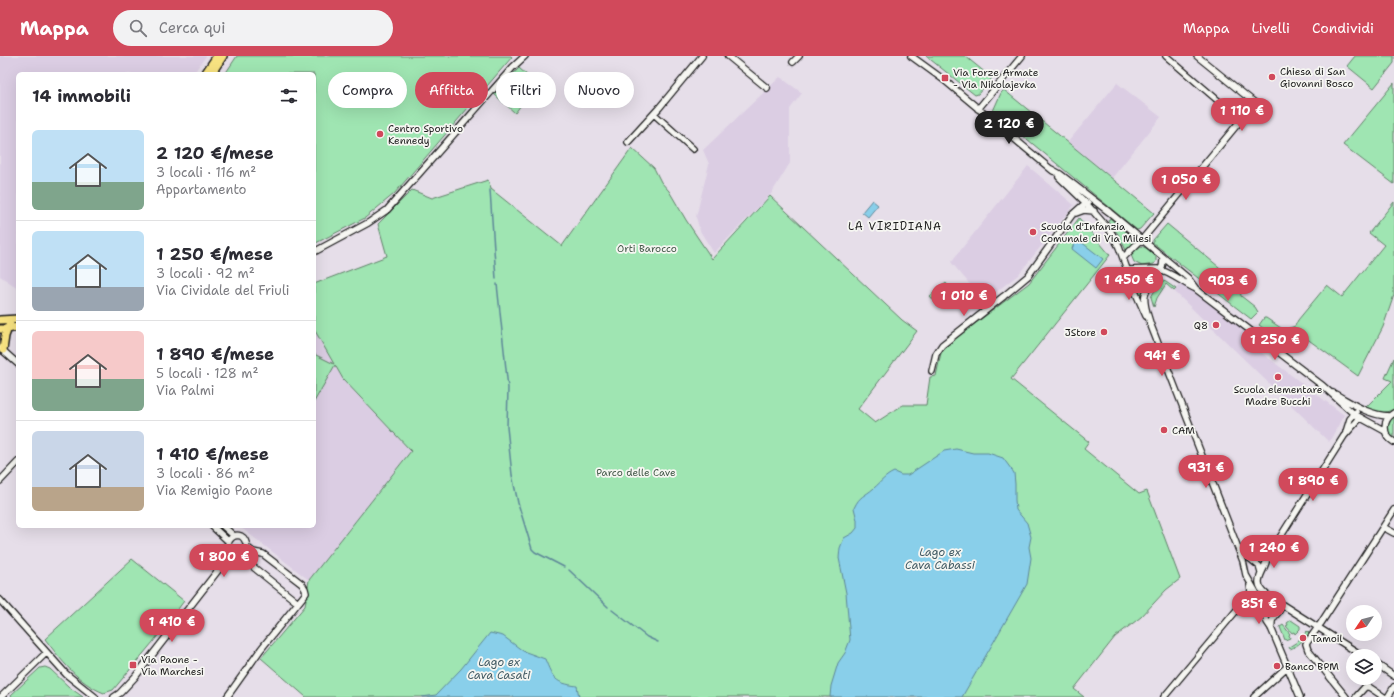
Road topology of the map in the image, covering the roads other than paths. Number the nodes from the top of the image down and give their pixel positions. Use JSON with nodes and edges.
{"nodes":[{"id":1,"x":217,"y":56,"type":"edge"},
{"id":2,"x":223,"y":56,"type":"edge"},
{"id":3,"x":525,"y":56,"type":"edge"},
{"id":4,"x":702,"y":56,"type":"edge"},
{"id":5,"x":728,"y":56,"type":"edge"},
{"id":6,"x":799,"y":56,"type":"edge"},
{"id":7,"x":911,"y":56,"type":"edge"},
{"id":8,"x":1022,"y":56,"type":"edge"},
{"id":9,"x":1166,"y":56,"type":"edge"},
{"id":10,"x":1197,"y":56,"type":"edge"},
{"id":11,"x":793,"y":62,"type":"dead end"},
{"id":12,"x":206,"y":72,"type":"edge"},
{"id":13,"x":212,"y":72,"type":"edge"},
{"id":14,"x":767,"y":88,"type":"dead end"},
{"id":15,"x":978,"y":109,"type":"junction"},
{"id":16,"x":1229,"y":110,"type":"dead end"},
{"id":17,"x":654,"y":114,"type":"junction"},
{"id":18,"x":628,"y":142,"type":"dead end"},
{"id":19,"x":693,"y":149,"type":"dead end"},
{"id":20,"x":1051,"y":169,"type":"junction"},
{"id":21,"x":1086,"y":203,"type":"junction"},
{"id":22,"x":1094,"y":211,"type":"junction"},
{"id":23,"x":1109,"y":212,"type":"junction"},
{"id":24,"x":1072,"y":215,"type":"junction"},
{"id":25,"x":1142,"y":240,"type":"junction"},
{"id":26,"x":316,"y":251,"type":"edge"},
{"id":27,"x":1123,"y":258,"type":"junction"},
{"id":28,"x":1163,"y":258,"type":"junction"},
{"id":29,"x":1127,"y":270,"type":"junction"},
{"id":30,"x":1162,"y":270,"type":"junction"},
{"id":31,"x":1196,"y":289,"type":"junction"},
{"id":32,"x":0,"y":320,"type":"edge"},
{"id":33,"x":1150,"y":323,"type":"junction"},
{"id":34,"x":16,"y":325,"type":"edge"},
{"id":35,"x":3,"y":329,"type":"edge"},
{"id":36,"x":2,"y":349,"type":"edge"},
{"id":37,"x":16,"y":361,"type":"edge"},
{"id":38,"x":932,"y":371,"type":"dead end"},
{"id":39,"x":1323,"y":386,"type":"junction"},
{"id":40,"x":1360,"y":409,"type":"junction"},
{"id":41,"x":1354,"y":414,"type":"junction"},
{"id":42,"x":1392,"y":414,"type":"edge"},
{"id":43,"x":1360,"y":418,"type":"junction"},
{"id":44,"x":1385,"y":431,"type":"junction"},
{"id":45,"x":1344,"y":436,"type":"junction"},
{"id":46,"x":1394,"y":442,"type":"edge"},
{"id":47,"x":16,"y":464,"type":"edge"},
{"id":48,"x":0,"y":481,"type":"edge"},
{"id":49,"x":1394,"y":510,"type":"edge"},
{"id":50,"x":1383,"y":527,"type":"junction"},
{"id":51,"x":214,"y":528,"type":"edge"},
{"id":52,"x":225,"y":528,"type":"edge"},
{"id":53,"x":1394,"y":533,"type":"edge"},
{"id":54,"x":234,"y":536,"type":"junction"},
{"id":55,"x":228,"y":544,"type":"junction"},
{"id":56,"x":247,"y":547,"type":"junction"},
{"id":57,"x":1238,"y":548,"type":"junction"},
{"id":58,"x":243,"y":554,"type":"junction"},
{"id":59,"x":236,"y":555,"type":"junction"},
{"id":60,"x":1267,"y":558,"type":"junction"},
{"id":61,"x":223,"y":564,"type":"junction"},
{"id":62,"x":1256,"y":565,"type":"junction"},
{"id":63,"x":1247,"y":574,"type":"junction"},
{"id":64,"x":1260,"y":575,"type":"junction"},
{"id":65,"x":1250,"y":582,"type":"junction"},
{"id":66,"x":1250,"y":594,"type":"junction"},
{"id":67,"x":1258,"y":597,"type":"junction"},
{"id":68,"x":0,"y":600,"type":"edge"},
{"id":69,"x":1277,"y":601,"type":"junction"},
{"id":70,"x":298,"y":603,"type":"junction"},
{"id":71,"x":1263,"y":610,"type":"junction"},
{"id":72,"x":1292,"y":610,"type":"junction"},
{"id":73,"x":1278,"y":614,"type":"junction"},
{"id":74,"x":1317,"y":627,"type":"junction"},
{"id":75,"x":1271,"y":628,"type":"junction"},
{"id":76,"x":1352,"y":649,"type":"edge"},
{"id":77,"x":46,"y":654,"type":"junction"},
{"id":78,"x":1288,"y":666,"type":"junction"},
{"id":79,"x":1382,"y":668,"type":"edge"},
{"id":80,"x":1394,"y":676,"type":"edge"},
{"id":81,"x":1394,"y":687,"type":"edge"},
{"id":82,"x":120,"y":695,"type":"edge"},
{"id":83,"x":1,"y":697,"type":"edge"},
{"id":84,"x":95,"y":697,"type":"edge"},
{"id":85,"x":114,"y":697,"type":"edge"},
{"id":86,"x":227,"y":697,"type":"edge"},
{"id":87,"x":1164,"y":697,"type":"edge"},
{"id":88,"x":1254,"y":697,"type":"edge"},
{"id":89,"x":1300,"y":697,"type":"edge"},
{"id":90,"x":1346,"y":697,"type":"edge"},
{"id":91,"x":1356,"y":697,"type":"edge"},
{"id":92,"x":1384,"y":697,"type":"edge"},
{"id":93,"x":1388,"y":697,"type":"edge"}],
"edges":[{"from":1,"to":12,"type":"main road"},
{"from":2,"to":13,"type":"main road"},
{"from":3,"to":26,"type":"street"},
{"from":4,"to":17,"type":"street"},
{"from":5,"to":14,"type":"street"},
{"from":6,"to":11,"type":"street"},
{"from":7,"to":15,"type":"street"},
{"from":8,"to":15,"type":"street"},
{"from":9,"to":16,"type":"street"},
{"from":10,"to":25,"type":"street"},
{"from":15,"to":20,"type":"street"},
{"from":17,"to":18,"type":"street"},
{"from":17,"to":19,"type":"street"},
{"from":20,"to":21,"type":"street"},
{"from":20,"to":23,"type":"street"},
{"from":21,"to":22,"type":"street"},
{"from":21,"to":23,"type":"street"},
{"from":21,"to":24,"type":"street"},
{"from":22,"to":24,"type":"street"},
{"from":22,"to":27,"type":"street"},
{"from":23,"to":25,"type":"street"},
{"from":24,"to":38,"type":"street"},
{"from":25,"to":27,"type":"street"},
{"from":25,"to":28,"type":"street"},
{"from":27,"to":29,"type":"street"},
{"from":28,"to":30,"type":"street"},
{"from":28,"to":31,"type":"street"},
{"from":29,"to":30,"type":"street"},
{"from":29,"to":33,"type":"street"},
{"from":30,"to":31,"type":"street"},
{"from":30,"to":33,"type":"street"},
{"from":31,"to":39,"type":"street"},
{"from":32,"to":34,"type":"main road"},
{"from":33,"to":57,"type":"street"},
{"from":34,"to":35,"type":"main road"},
{"from":35,"to":36,"type":"main road"},
{"from":36,"to":37,"type":"street"},
{"from":39,"to":40,"type":"street"},
{"from":39,"to":41,"type":"street"},
{"from":40,"to":41,"type":"street"},
{"from":40,"to":42,"type":"street"},
{"from":41,"to":43,"type":"street"},
{"from":41,"to":45,"type":"street"},
{"from":42,"to":44,"type":"street"},
{"from":43,"to":44,"type":"street"},
{"from":43,"to":45,"type":"street"},
{"from":44,"to":46,"type":"street"},
{"from":45,"to":60,"type":"street"},
{"from":47,"to":48,"type":"street"},
{"from":49,"to":50,"type":"street"},
{"from":50,"to":53,"type":"street"},
{"from":50,"to":74,"type":"street"},
{"from":51,"to":55,"type":"street"},
{"from":52,"to":54,"type":"street"},
{"from":54,"to":55,"type":"street"},
{"from":54,"to":56,"type":"street"},
{"from":55,"to":59,"type":"street"},
{"from":55,"to":61,"type":"street"},
{"from":56,"to":58,"type":"street"},
{"from":56,"to":70,"type":"street"},
{"from":57,"to":62,"type":"street"},
{"from":57,"to":63,"type":"street"},
{"from":58,"to":59,"type":"street"},
{"from":58,"to":70,"type":"street"},
{"from":59,"to":61,"type":"street"},
{"from":60,"to":62,"type":"street"},
{"from":60,"to":64,"type":"street"},
{"from":61,"to":82,"type":"street"},
{"from":62,"to":63,"type":"street"},
{"from":62,"to":64,"type":"street"},
{"from":63,"to":64,"type":"street"},
{"from":63,"to":65,"type":"street"},
{"from":64,"to":69,"type":"street"},
{"from":65,"to":66,"type":"street"},
{"from":65,"to":67,"type":"street"},
{"from":66,"to":67,"type":"street"},
{"from":66,"to":87,"type":"street"},
{"from":67,"to":71,"type":"street"},
{"from":68,"to":77,"type":"street"},
{"from":69,"to":71,"type":"street"},
{"from":69,"to":72,"type":"street"},
{"from":69,"to":73,"type":"street"},
{"from":70,"to":86,"type":"street"},
{"from":71,"to":73,"type":"street"},
{"from":71,"to":75,"type":"street"},
{"from":72,"to":73,"type":"street"},
{"from":72,"to":74,"type":"street"},
{"from":73,"to":75,"type":"street"},
{"from":74,"to":76,"type":"street"},
{"from":74,"to":90,"type":"street"},
{"from":75,"to":78,"type":"street"},
{"from":77,"to":83,"type":"street"},
{"from":77,"to":84,"type":"street"},
{"from":78,"to":88,"type":"street"},
{"from":78,"to":89,"type":"street"},
{"from":79,"to":80,"type":"street"},
{"from":81,"to":93,"type":"street"},
{"from":82,"to":85,"type":"street"},
{"from":91,"to":92,"type":"street"}]}
